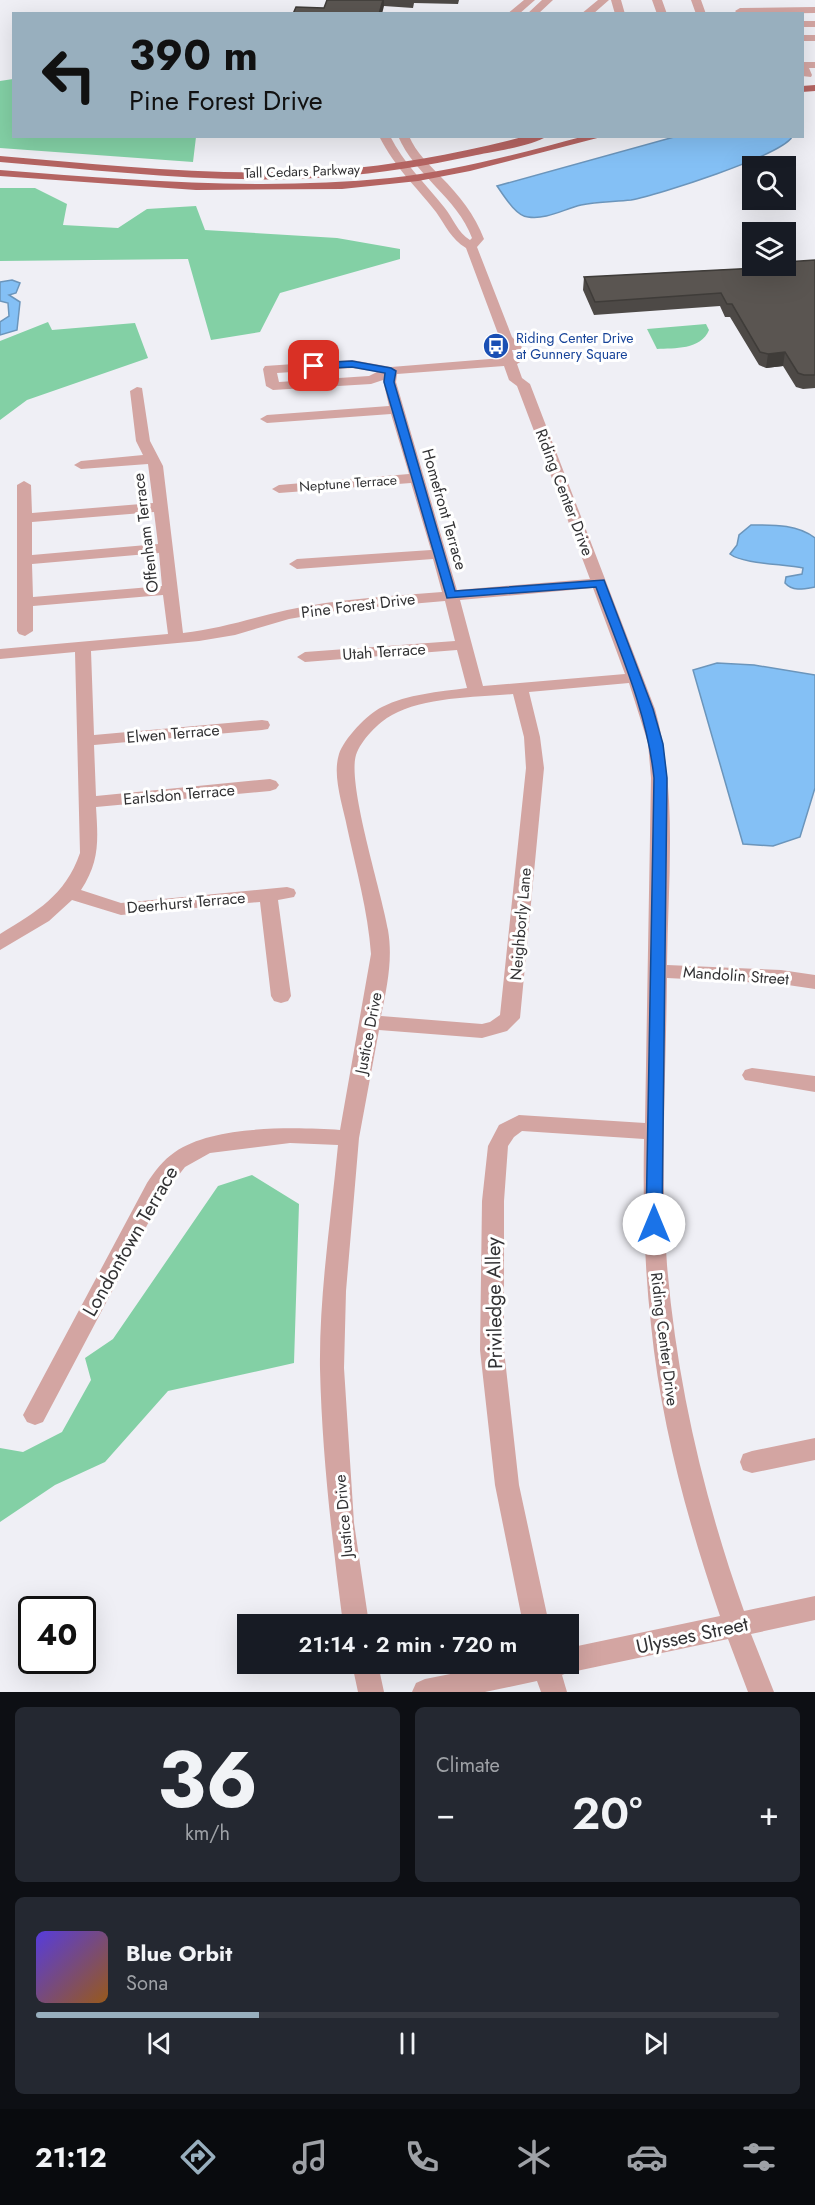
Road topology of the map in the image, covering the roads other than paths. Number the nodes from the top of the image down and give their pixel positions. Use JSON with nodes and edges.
{"nodes":[{"id":1,"x":530,"y":0,"type":"edge"},
{"id":2,"x":548,"y":0,"type":"edge"},
{"id":3,"x":604,"y":0,"type":"edge"},
{"id":4,"x":735,"y":0,"type":"edge"},
{"id":5,"x":815,"y":10,"type":"edge"},
{"id":6,"x":515,"y":12,"type":"edge"},
{"id":7,"x":534,"y":12,"type":"edge"},
{"id":8,"x":589,"y":12,"type":"edge"},
{"id":9,"x":740,"y":12,"type":"edge"},
{"id":10,"x":804,"y":69,"type":"edge"},
{"id":11,"x":807,"y":75,"type":"dead end"},
{"id":12,"x":385,"y":138,"type":"edge"},
{"id":13,"x":404,"y":138,"type":"edge"},
{"id":14,"x":534,"y":138,"type":"edge"},
{"id":15,"x":592,"y":138,"type":"edge"},
{"id":16,"x":0,"y":159,"type":"edge"},
{"id":17,"x":421,"y":163,"type":"junction"},
{"id":18,"x":401,"y":166,"type":"junction"},
{"id":19,"x":0,"y":172,"type":"edge"},
{"id":20,"x":433,"y":175,"type":"junction"},
{"id":21,"x":413,"y":178,"type":"junction"},
{"id":22,"x":471,"y":246,"type":"junction"},
{"id":23,"x":506,"y":339,"type":"junction"},
{"id":24,"x":513,"y":362,"type":"junction"},
{"id":25,"x":391,"y":371,"type":"junction"},
{"id":26,"x":524,"y":384,"type":"junction"},
{"id":27,"x":137,"y":391,"type":"dead end"},
{"id":28,"x":398,"y":409,"type":"junction"},
{"id":29,"x":267,"y":419,"type":"dead end"},
{"id":30,"x":151,"y":459,"type":"junction"},
{"id":31,"x":81,"y":465,"type":"dead end"},
{"id":32,"x":418,"y":478,"type":"junction"},
{"id":33,"x":24,"y":485,"type":"dead end"},
{"id":34,"x":279,"y":489,"type":"dead end"},
{"id":35,"x":160,"y":507,"type":"junction"},
{"id":36,"x":24,"y":518,"type":"junction"},
{"id":37,"x":166,"y":548,"type":"junction"},
{"id":38,"x":439,"y":554,"type":"junction"},
{"id":39,"x":25,"y":560,"type":"junction"},
{"id":40,"x":297,"y":564,"type":"dead end"},
{"id":41,"x":600,"y":583,"type":"junction"},
{"id":42,"x":170,"y":590,"type":"junction"},
{"id":43,"x":451,"y":595,"type":"junction"},
{"id":44,"x":26,"y":602,"type":"junction"},
{"id":45,"x":25,"y":631,"type":"dead end"},
{"id":46,"x":176,"y":638,"type":"junction"},
{"id":47,"x":464,"y":645,"type":"junction"},
{"id":48,"x":83,"y":646,"type":"junction"},
{"id":49,"x":0,"y":654,"type":"edge"},
{"id":50,"x":304,"y":657,"type":"dead end"},
{"id":51,"x":635,"y":678,"type":"junction"},
{"id":52,"x":520,"y":688,"type":"junction"},
{"id":53,"x":476,"y":692,"type":"junction"},
{"id":54,"x":262,"y":725,"type":"dead end"},
{"id":55,"x":85,"y":741,"type":"junction"},
{"id":56,"x":270,"y":785,"type":"dead end"},
{"id":57,"x":88,"y":802,"type":"junction"},
{"id":58,"x":70,"y":893,"type":"junction"},
{"id":59,"x":287,"y":893,"type":"dead end"},
{"id":60,"x":268,"y":895,"type":"junction"},
{"id":61,"x":0,"y":943,"type":"edge"},
{"id":62,"x":657,"y":971,"type":"junction"},
{"id":63,"x":815,"y":981,"type":"edge"},
{"id":64,"x":281,"y":996,"type":"dead end"},
{"id":65,"x":370,"y":1022,"type":"junction"},
{"id":66,"x":752,"y":1075,"type":"dead end"},
{"id":67,"x":815,"y":1084,"type":"edge"},
{"id":68,"x":655,"y":1132,"type":"junction"},
{"id":69,"x":349,"y":1138,"type":"junction"},
{"id":70,"x":35,"y":1415,"type":"dead end"},
{"id":71,"x":815,"y":1449,"type":"edge"},
{"id":72,"x":752,"y":1462,"type":"dead end"},
{"id":73,"x":815,"y":1608,"type":"edge"},
{"id":74,"x":355,"y":1614,"type":"edge"},
{"id":75,"x":534,"y":1614,"type":"edge"},
{"id":76,"x":735,"y":1626,"type":"junction"},
{"id":77,"x":579,"y":1659,"type":"edge"},
{"id":78,"x":367,"y":1674,"type":"edge"},
{"id":79,"x":508,"y":1674,"type":"edge"},
{"id":80,"x":554,"y":1674,"type":"edge"},
{"id":81,"x":371,"y":1692,"type":"edge"},
{"id":82,"x":424,"y":1692,"type":"edge"},
{"id":83,"x":554,"y":1692,"type":"edge"},
{"id":84,"x":761,"y":1692,"type":"edge"}],
"edges":[{"from":1,"to":6,"type":"street"},
{"from":2,"to":7,"type":"street"},
{"from":3,"to":8,"type":"street"},
{"from":4,"to":9,"type":"street"},
{"from":5,"to":9,"type":"street"},
{"from":10,"to":11,"type":"street"},
{"from":12,"to":18,"type":"street","name":"Riding Center Drive"},
{"from":13,"to":17,"type":"street","name":"Riding Center Drive"},
{"from":14,"to":17,"type":"main road","name":"Tall Cedars Parkway"},
{"from":15,"to":20,"type":"main road","name":"Tall Cedars Parkway"},
{"from":16,"to":18,"type":"main road","name":"Tall Cedars Parkway"},
{"from":17,"to":18,"type":"main road","name":"Tall Cedars Parkway"},
{"from":17,"to":20,"type":"street","name":"Riding Center Drive"},
{"from":18,"to":21,"type":"street","name":"Riding Center Drive"},
{"from":19,"to":21,"type":"main road","name":"Tall Cedars Parkway"},
{"from":20,"to":21,"type":"main road","name":"Tall Cedars Parkway"},
{"from":20,"to":22,"type":"street","name":"Riding Center Drive"},
{"from":21,"to":22,"type":"street","name":"Riding Center Drive"},
{"from":22,"to":23,"type":"street","name":"Riding Center Drive"},
{"from":23,"to":24,"type":"street","name":"Riding Center Drive"},
{"from":23,"to":26,"type":"street","name":"Riding Center Drive"},
{"from":24,"to":25,"type":"street"},
{"from":24,"to":26,"type":"street","name":"Riding Center Drive"},
{"from":25,"to":25,"type":"street"},
{"from":25,"to":28,"type":"street","name":"Homefront Terrace"},
{"from":26,"to":41,"type":"street","name":"Riding Center Drive"},
{"from":27,"to":30,"type":"street","name":"Offenham Terrace"},
{"from":28,"to":29,"type":"street"},
{"from":28,"to":32,"type":"street","name":"Homefront Terrace"},
{"from":30,"to":31,"type":"street"},
{"from":30,"to":35,"type":"street","name":"Offenham Terrace"},
{"from":32,"to":34,"type":"street","name":"Neptune Terrace"},
{"from":32,"to":38,"type":"street","name":"Homefront Terrace"},
{"from":33,"to":36,"type":"street"},
{"from":35,"to":36,"type":"street"},
{"from":35,"to":37,"type":"street","name":"Offenham Terrace"},
{"from":36,"to":39,"type":"street"},
{"from":37,"to":39,"type":"street"},
{"from":37,"to":42,"type":"street","name":"Offenham Terrace"},
{"from":38,"to":40,"type":"street"},
{"from":38,"to":43,"type":"street","name":"Homefront Terrace"},
{"from":39,"to":44,"type":"street"},
{"from":41,"to":43,"type":"street","name":"Pine Forest Drive"},
{"from":41,"to":51,"type":"street","name":"Riding Center Drive"},
{"from":42,"to":44,"type":"street"},
{"from":42,"to":46,"type":"street","name":"Offenham Terrace"},
{"from":43,"to":46,"type":"street","name":"Pine Forest Drive"},
{"from":43,"to":47,"type":"street","name":"Homefront Terrace"},
{"from":44,"to":45,"type":"street"},
{"from":46,"to":48,"type":"street","name":"Pine Forest Drive"},
{"from":47,"to":50,"type":"street","name":"Utah Terrace"},
{"from":47,"to":53,"type":"street","name":"Homefront Terrace"},
{"from":48,"to":49,"type":"street","name":"Pine Forest Drive"},
{"from":48,"to":55,"type":"street"},
{"from":51,"to":52,"type":"street","name":"Justice Drive"},
{"from":51,"to":62,"type":"street","name":"Riding Center Drive"},
{"from":52,"to":53,"type":"street","name":"Justice Drive"},
{"from":52,"to":65,"type":"street","name":"Neighborly Lane"},
{"from":53,"to":65,"type":"street","name":"Justice Drive"},
{"from":54,"to":55,"type":"street","name":"Elwen Terrace"},
{"from":55,"to":57,"type":"street"},
{"from":56,"to":57,"type":"street","name":"Earlsdon Terrace"},
{"from":57,"to":58,"type":"street"},
{"from":58,"to":60,"type":"street","name":"Deerhurst Terrace"},
{"from":58,"to":61,"type":"street"},
{"from":59,"to":60,"type":"street","name":"Deerhurst Terrace"},
{"from":60,"to":64,"type":"street","name":"Deerhurst Terrace"},
{"from":62,"to":63,"type":"street","name":"Mandolin Street"},
{"from":62,"to":68,"type":"street","name":"Riding Center Drive"},
{"from":65,"to":69,"type":"street","name":"Justice Drive"},
{"from":66,"to":67,"type":"street"},
{"from":68,"to":75,"type":"street","name":"Priviledge Alley"},
{"from":68,"to":76,"type":"street","name":"Riding Center Drive"},
{"from":69,"to":70,"type":"street","name":"Londontown Terrace"},
{"from":69,"to":74,"type":"street","name":"Justice Drive"},
{"from":71,"to":72,"type":"street"},
{"from":73,"to":76,"type":"street","name":"Ulysses Street"},
{"from":76,"to":77,"type":"street","name":"Ulysses Street"},
{"from":76,"to":84,"type":"street","name":"Riding Center Drive"},
{"from":78,"to":81,"type":"street"},
{"from":79,"to":82,"type":"street","name":"Ulysses Street"},
{"from":80,"to":83,"type":"street"}]}
